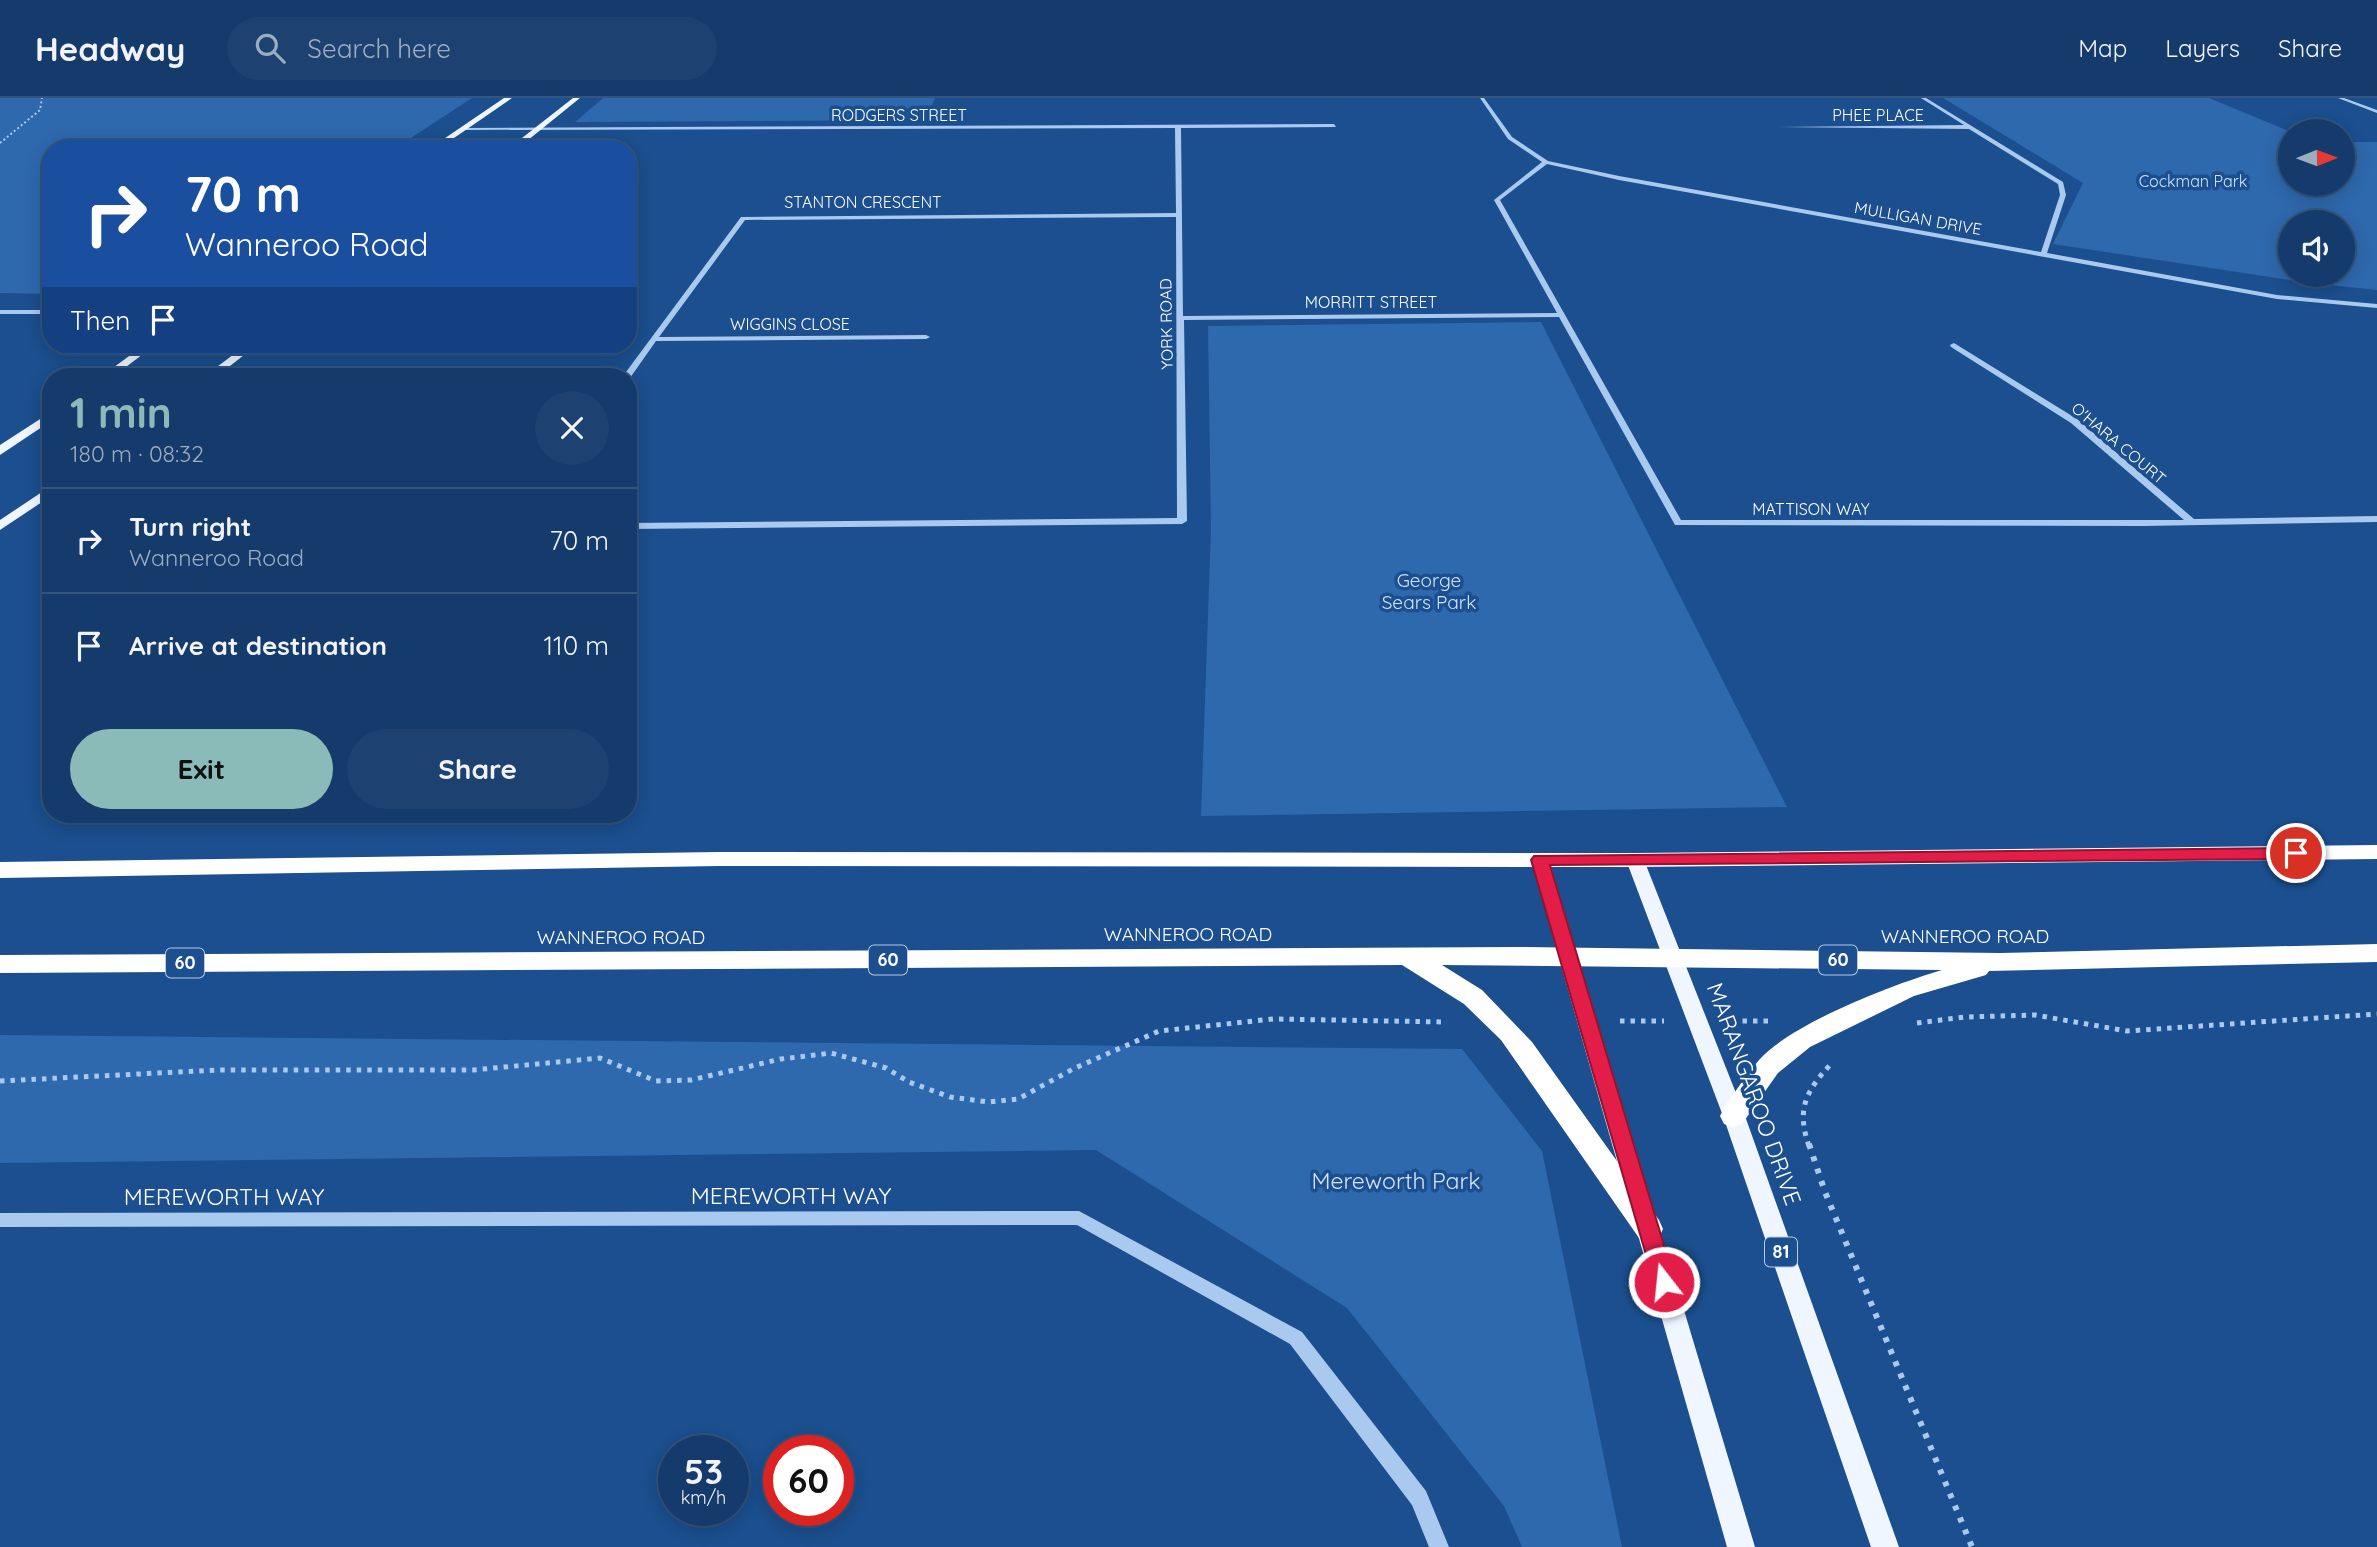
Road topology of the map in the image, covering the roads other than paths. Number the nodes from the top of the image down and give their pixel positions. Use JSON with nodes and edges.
{"nodes":[{"id":1,"x":509,"y":98,"type":"edge"},
{"id":2,"x":577,"y":98,"type":"edge"},
{"id":3,"x":1482,"y":98,"type":"edge"},
{"id":4,"x":1923,"y":98,"type":"edge"},
{"id":5,"x":2340,"y":98,"type":"edge"},
{"id":6,"x":2377,"y":112,"type":"edge"},
{"id":7,"x":1178,"y":127,"type":"junction"},
{"id":8,"x":1334,"y":127,"type":"dead end"},
{"id":9,"x":1782,"y":127,"type":"dead end"},
{"id":10,"x":1974,"y":127,"type":"junction"},
{"id":11,"x":464,"y":128,"type":"junction"},
{"id":12,"x":540,"y":128,"type":"junction"},
{"id":13,"x":446,"y":140,"type":"edge"},
{"id":14,"x":524,"y":140,"type":"edge"},
{"id":15,"x":1546,"y":162,"type":"junction"},
{"id":16,"x":1179,"y":215,"type":"junction"},
{"id":17,"x":2043,"y":254,"type":"junction"},
{"id":18,"x":2377,"y":306,"type":"edge"},
{"id":19,"x":0,"y":312,"type":"edge"},
{"id":20,"x":42,"y":312,"type":"edge"},
{"id":21,"x":1561,"y":315,"type":"junction"},
{"id":22,"x":1180,"y":318,"type":"junction"},
{"id":23,"x":926,"y":337,"type":"dead end"},
{"id":24,"x":655,"y":339,"type":"junction"},
{"id":25,"x":1954,"y":345,"type":"dead end"},
{"id":26,"x":124,"y":354,"type":"edge"},
{"id":27,"x":138,"y":354,"type":"edge"},
{"id":28,"x":240,"y":354,"type":"edge"},
{"id":29,"x":122,"y":366,"type":"junction"},
{"id":30,"x":119,"y":368,"type":"edge"},
{"id":31,"x":221,"y":368,"type":"edge"},
{"id":32,"x":633,"y":368,"type":"edge"},
{"id":33,"x":42,"y":421,"type":"edge"},
{"id":34,"x":0,"y":451,"type":"edge"},
{"id":35,"x":42,"y":496,"type":"edge"},
{"id":36,"x":2377,"y":520,"type":"edge"},
{"id":37,"x":2192,"y":523,"type":"junction"},
{"id":38,"x":0,"y":526,"type":"edge"},
{"id":39,"x":637,"y":526,"type":"edge"},
{"id":40,"x":2377,"y":852,"type":"edge"},
{"id":41,"x":1540,"y":860,"type":"junction"},
{"id":42,"x":1635,"y":860,"type":"junction"},
{"id":43,"x":0,"y":870,"type":"edge"},
{"id":44,"x":2377,"y":953,"type":"edge"},
{"id":45,"x":1406,"y":957,"type":"junction"},
{"id":46,"x":1569,"y":958,"type":"junction"},
{"id":47,"x":1675,"y":959,"type":"junction"},
{"id":48,"x":2000,"y":962,"type":"junction"},
{"id":49,"x":0,"y":964,"type":"edge"},
{"id":50,"x":1733,"y":1116,"type":"junction"},
{"id":51,"x":0,"y":1220,"type":"edge"},
{"id":52,"x":1649,"y":1229,"type":"junction"},
{"id":53,"x":1439,"y":1547,"type":"edge"},
{"id":54,"x":1741,"y":1547,"type":"edge"},
{"id":55,"x":1885,"y":1547,"type":"edge"}],
"edges":[{"from":1,"to":11,"type":"main road"},
{"from":2,"to":12,"type":"main road"},
{"from":3,"to":15,"type":"street","name":"MULLIGAN DRIVE"},
{"from":4,"to":10,"type":"street"},
{"from":5,"to":6,"type":"street"},
{"from":7,"to":8,"type":"street","name":"RODGERS STREET"},
{"from":7,"to":12,"type":"street","name":"RODGERS STREET"},
{"from":7,"to":16,"type":"street","name":"YORK ROAD"},
{"from":9,"to":10,"type":"street","name":"PHEE PLACE"},
{"from":10,"to":17,"type":"street"},
{"from":11,"to":12,"type":"street","name":"RODGERS STREET"},
{"from":11,"to":13,"type":"main road"},
{"from":12,"to":14,"type":"main road"},
{"from":15,"to":17,"type":"street","name":"MULLIGAN DRIVE"},
{"from":15,"to":21,"type":"street","name":"MATTISON WAY"},
{"from":16,"to":22,"type":"street","name":"YORK ROAD"},
{"from":16,"to":24,"type":"street","name":"STANTON CRESCENT"},
{"from":17,"to":18,"type":"street","name":"MULLIGAN DRIVE"},
{"from":19,"to":20,"type":"street"},
{"from":21,"to":22,"type":"street","name":"MORRITT STREET"},
{"from":21,"to":37,"type":"street","name":"MATTISON WAY"},
{"from":22,"to":39,"type":"street","name":"YORK ROAD"},
{"from":23,"to":24,"type":"street","name":"WIGGINS CLOSE"},
{"from":24,"to":32,"type":"street","name":"STANTON CRESCENT"},
{"from":25,"to":37,"type":"street","name":"O'HARA COURT"},
{"from":26,"to":29,"type":"main road"},
{"from":27,"to":29,"type":"main road"},
{"from":28,"to":31,"type":"main road"},
{"from":29,"to":30,"type":"main road"},
{"from":33,"to":34,"type":"main road"},
{"from":35,"to":38,"type":"main road"},
{"from":36,"to":37,"type":"street","name":"MATTISON WAY"},
{"from":40,"to":42,"type":"highway"},
{"from":41,"to":42,"type":"highway"},
{"from":41,"to":43,"type":"highway"},
{"from":41,"to":46,"type":"main road"},
{"from":42,"to":47,"type":"main road","name":"MARANGAROO DRIVE","number":"81"},
{"from":44,"to":48,"type":"highway","name":"WANNEROO ROAD","number":"60"},
{"from":45,"to":46,"type":"highway","name":"WANNEROO ROAD","number":"60"},
{"from":45,"to":49,"type":"highway","name":"WANNEROO ROAD","number":"60"},
{"from":45,"to":52,"type":"highway"},
{"from":46,"to":47,"type":"highway","name":"WANNEROO ROAD","number":"60"},
{"from":46,"to":52,"type":"main road"},
{"from":47,"to":48,"type":"highway","name":"WANNEROO ROAD","number":"60"},
{"from":47,"to":50,"type":"main road","name":"MARANGAROO DRIVE","number":"81"},
{"from":48,"to":50,"type":"highway"},
{"from":50,"to":55,"type":"main road","name":"MARANGAROO DRIVE","number":"81"},
{"from":51,"to":53,"type":"street","name":"MEREWORTH WAY"},
{"from":52,"to":54,"type":"main road"}]}
